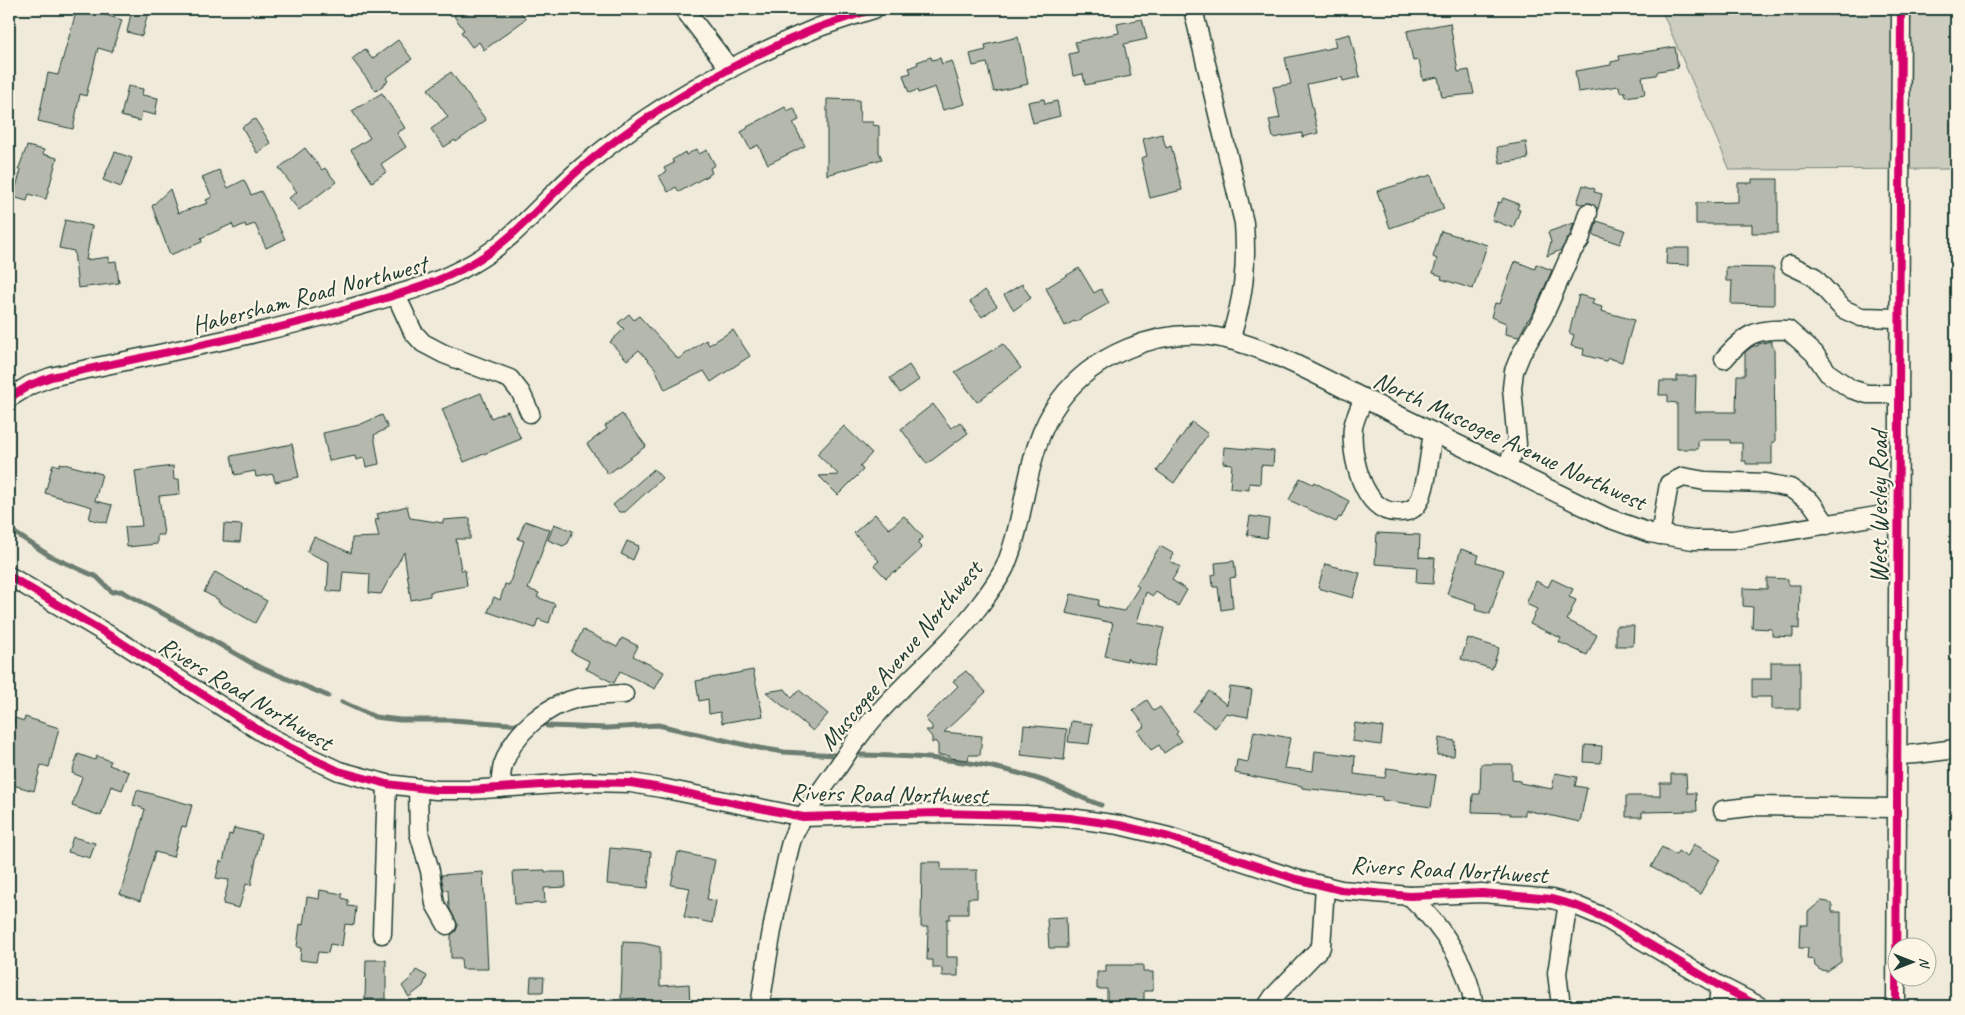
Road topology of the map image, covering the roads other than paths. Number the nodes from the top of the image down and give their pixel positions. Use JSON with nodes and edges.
{"nodes":[{"id":1,"x":684,"y":9,"type":"edge"},
{"id":2,"x":874,"y":9,"type":"edge"},
{"id":3,"x":1193,"y":9,"type":"edge"},
{"id":4,"x":1901,"y":9,"type":"edge"},
{"id":5,"x":838,"y":15,"type":"edge"},
{"id":6,"x":730,"y":69,"type":"junction"},
{"id":7,"x":1588,"y":213,"type":"dead end"},
{"id":8,"x":1790,"y":265,"type":"dead end"},
{"id":9,"x":396,"y":295,"type":"junction"},
{"id":10,"x":1899,"y":318,"type":"junction"},
{"id":11,"x":1230,"y":340,"type":"junction"},
{"id":12,"x":1724,"y":359,"type":"dead end"},
{"id":13,"x":1899,"y":394,"type":"junction"},
{"id":14,"x":9,"y":398,"type":"edge"},
{"id":15,"x":1364,"y":398,"type":"junction"},
{"id":16,"x":530,"y":413,"type":"dead end"},
{"id":17,"x":1433,"y":432,"type":"junction"},
{"id":18,"x":1506,"y":468,"type":"junction"},
{"id":19,"x":1898,"y":516,"type":"junction"},
{"id":20,"x":1827,"y":525,"type":"junction"},
{"id":21,"x":1660,"y":534,"type":"junction"},
{"id":22,"x":9,"y":576,"type":"edge"},
{"id":23,"x":624,"y":694,"type":"dead end"},
{"id":24,"x":1956,"y":749,"type":"edge"},
{"id":25,"x":1897,"y":755,"type":"junction"},
{"id":26,"x":387,"y":784,"type":"junction"},
{"id":27,"x":418,"y":788,"type":"junction"},
{"id":28,"x":500,"y":788,"type":"junction"},
{"id":29,"x":1896,"y":808,"type":"junction"},
{"id":30,"x":1723,"y":810,"type":"dead end"},
{"id":31,"x":803,"y":817,"type":"junction"},
{"id":32,"x":1325,"y":886,"type":"junction"},
{"id":33,"x":1410,"y":896,"type":"junction"},
{"id":34,"x":1568,"y":903,"type":"junction"},
{"id":35,"x":447,"y":925,"type":"dead end"},
{"id":36,"x":382,"y":934,"type":"dead end"},
{"id":37,"x":1720,"y":986,"type":"junction"},
{"id":38,"x":760,"y":1006,"type":"edge"},
{"id":39,"x":1267,"y":1006,"type":"edge"},
{"id":40,"x":1474,"y":1006,"type":"edge"},
{"id":41,"x":1561,"y":1006,"type":"edge"},
{"id":42,"x":1718,"y":1006,"type":"edge"},
{"id":43,"x":1759,"y":1006,"type":"edge"},
{"id":44,"x":1896,"y":1006,"type":"edge"}],
"edges":[{"from":1,"to":6,"type":"street"},
{"from":2,"to":5,"type":"street","name":"Habersham Road Northwest"},
{"from":3,"to":11,"type":"street"},
{"from":4,"to":10,"type":"street","name":"West Wesley Road"},
{"from":5,"to":6,"type":"street","name":"Habersham Road Northwest"},
{"from":6,"to":9,"type":"street","name":"Habersham Road Northwest"},
{"from":7,"to":18,"type":"street"},
{"from":8,"to":10,"type":"street"},
{"from":9,"to":14,"type":"street","name":"Habersham Road Northwest"},
{"from":9,"to":16,"type":"street"},
{"from":10,"to":13,"type":"street","name":"West Wesley Road"},
{"from":11,"to":15,"type":"street","name":"North Muscogee Avenue Northwest"},
{"from":11,"to":31,"type":"street","name":"Muscogee Avenue Northwest"},
{"from":12,"to":13,"type":"street"},
{"from":13,"to":19,"type":"street","name":"West Wesley Road"},
{"from":15,"to":17,"type":"street","name":"North Muscogee Avenue Northwest"},
{"from":15,"to":17,"type":"street"},
{"from":17,"to":18,"type":"street","name":"North Muscogee Avenue Northwest"},
{"from":18,"to":21,"type":"street","name":"North Muscogee Avenue Northwest"},
{"from":19,"to":20,"type":"street","name":"North Muscogee Avenue Northwest"},
{"from":19,"to":25,"type":"street","name":"West Wesley Road"},
{"from":20,"to":21,"type":"street","name":"North Muscogee Avenue Northwest"},
{"from":20,"to":21,"type":"street"},
{"from":22,"to":26,"type":"street","name":"Rivers Road Northwest"},
{"from":23,"to":28,"type":"street"},
{"from":24,"to":25,"type":"street"},
{"from":25,"to":29,"type":"street","name":"West Wesley Road"},
{"from":26,"to":27,"type":"street","name":"Rivers Road Northwest"},
{"from":26,"to":36,"type":"street"},
{"from":27,"to":28,"type":"street","name":"Rivers Road Northwest"},
{"from":27,"to":35,"type":"street"},
{"from":28,"to":31,"type":"street","name":"Rivers Road Northwest"},
{"from":29,"to":30,"type":"street"},
{"from":29,"to":44,"type":"street","name":"West Wesley Road"},
{"from":31,"to":32,"type":"street","name":"Rivers Road Northwest"},
{"from":31,"to":38,"type":"street","name":"Muscogee Avenue Northwest"},
{"from":32,"to":33,"type":"street","name":"Rivers Road Northwest"},
{"from":32,"to":39,"type":"street"},
{"from":33,"to":34,"type":"street","name":"Rivers Road Northwest"},
{"from":33,"to":40,"type":"street"},
{"from":34,"to":37,"type":"street","name":"Rivers Road Northwest"},
{"from":34,"to":41,"type":"street"},
{"from":37,"to":42,"type":"street"},
{"from":37,"to":43,"type":"street","name":"Rivers Road Northwest"}]}
